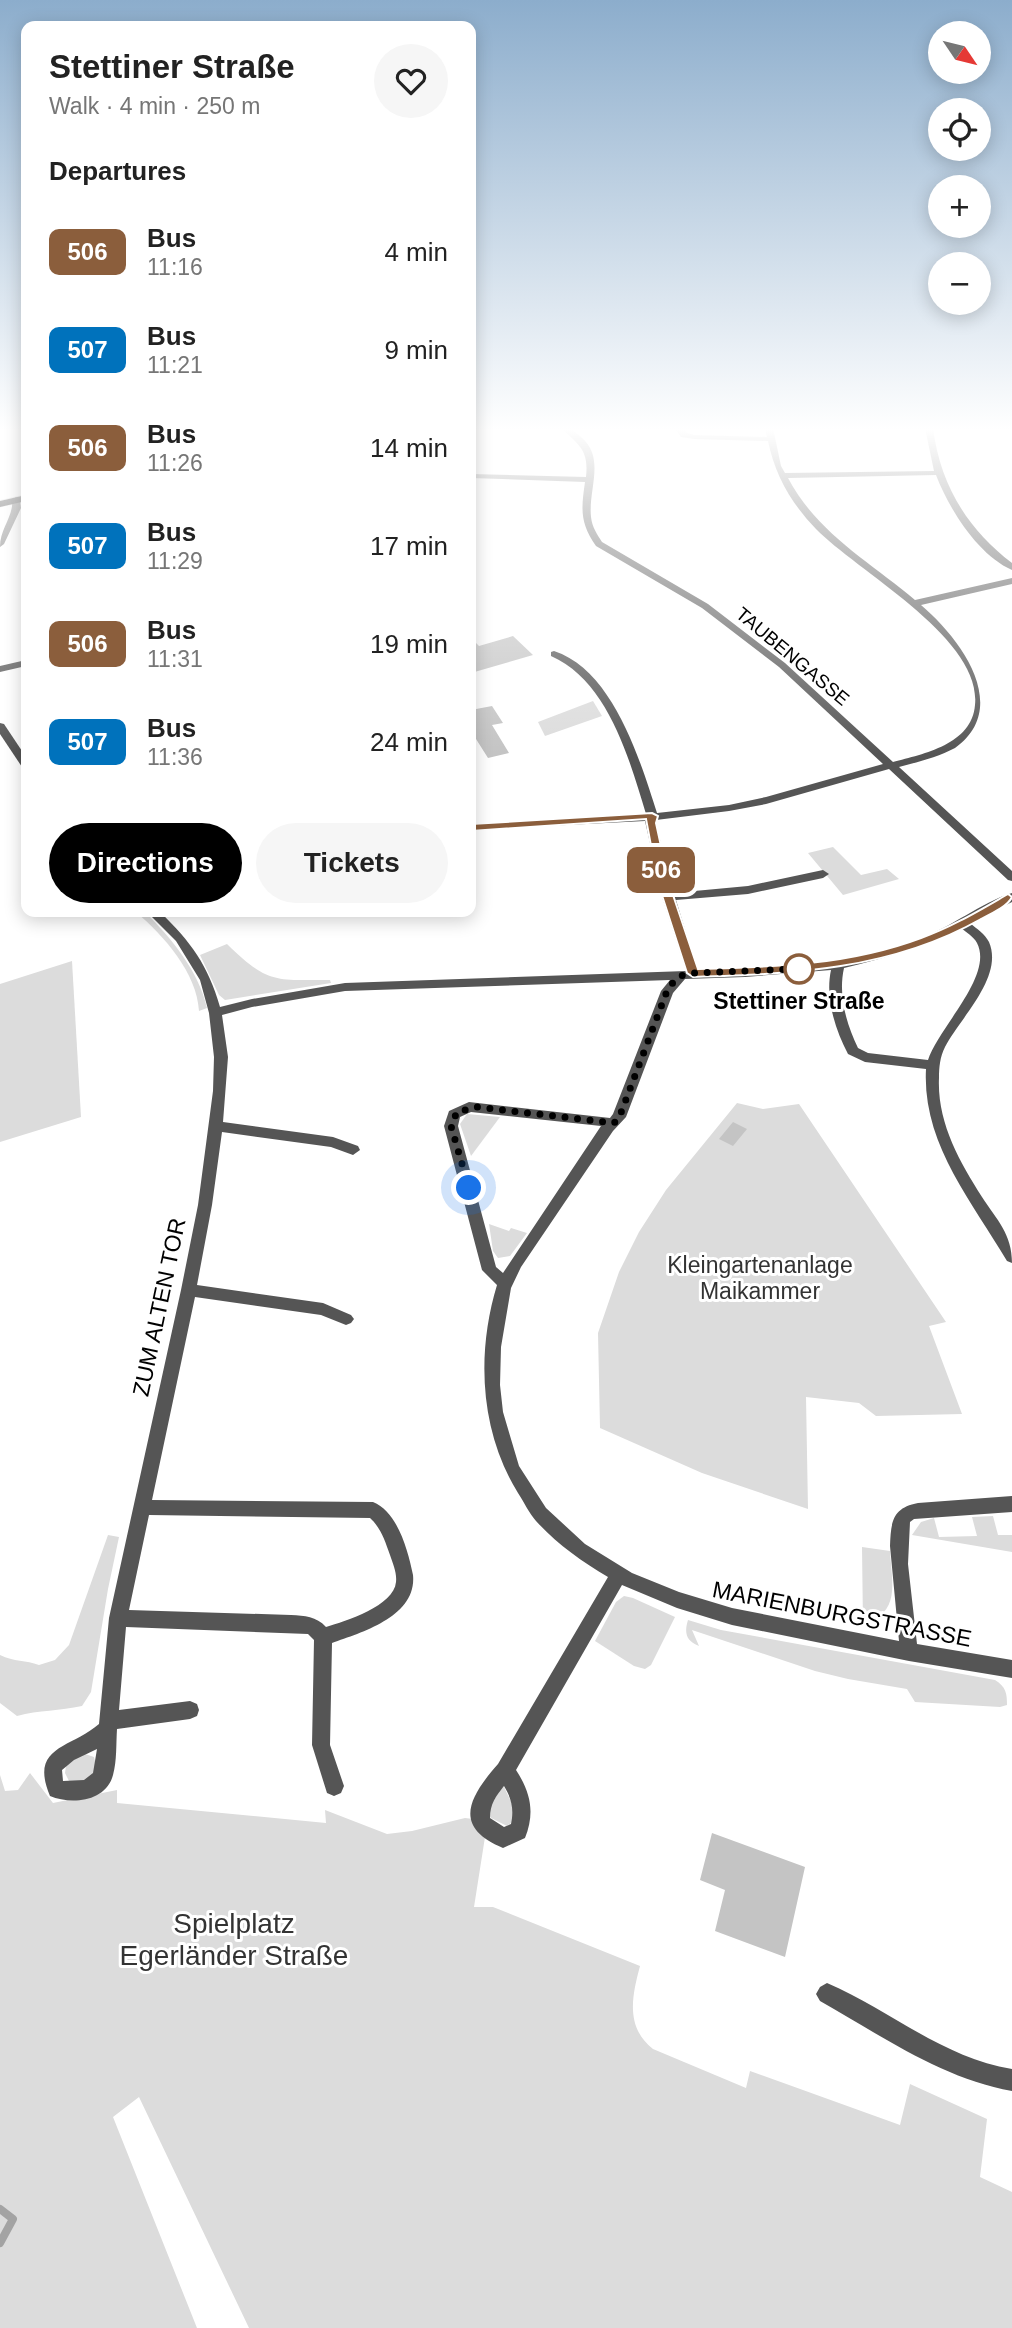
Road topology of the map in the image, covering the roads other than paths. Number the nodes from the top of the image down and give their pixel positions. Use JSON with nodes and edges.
{"nodes":[{"id":1,"x":592,"y":537,"type":"edge"},
{"id":2,"x":831,"y":537,"type":"edge"},
{"id":3,"x":980,"y":537,"type":"edge"},
{"id":4,"x":1012,"y":567,"type":"edge"},
{"id":5,"x":1012,"y":581,"type":"edge"},
{"id":6,"x":912,"y":604,"type":"junction"},
{"id":7,"x":554,"y":654,"type":"dead end"},
{"id":8,"x":21,"y":664,"type":"edge"},
{"id":9,"x":0,"y":669,"type":"edge"},
{"id":10,"x":0,"y":726,"type":"edge"},
{"id":11,"x":21,"y":758,"type":"edge"},
{"id":12,"x":890,"y":765,"type":"junction"},
{"id":13,"x":652,"y":816,"type":"junction"},
{"id":14,"x":476,"y":827,"type":"edge"},
{"id":15,"x":823,"y":874,"type":"dead end"},
{"id":16,"x":1012,"y":877,"type":"edge"},
{"id":17,"x":668,"y":897,"type":"junction"},
{"id":18,"x":1012,"y":897,"type":"edge"},
{"id":19,"x":158,"y":917,"type":"edge"},
{"id":20,"x":964,"y":924,"type":"junction"},
{"id":21,"x":838,"y":965,"type":"junction"},
{"id":22,"x":688,"y":974,"type":"junction"},
{"id":23,"x":215,"y":1013,"type":"junction"},
{"id":24,"x":933,"y":1065,"type":"junction"},
{"id":25,"x":614,"y":1123,"type":"junction"},
{"id":26,"x":216,"y":1126,"type":"junction"},
{"id":27,"x":353,"y":1150,"type":"dead end"},
{"id":28,"x":1012,"y":1258,"type":"edge"},
{"id":29,"x":505,"y":1283,"type":"junction"},
{"id":30,"x":189,"y":1290,"type":"junction"},
{"id":31,"x":346,"y":1319,"type":"dead end"},
{"id":32,"x":1012,"y":1504,"type":"edge"},
{"id":33,"x":141,"y":1507,"type":"junction"},
{"id":34,"x":618,"y":1576,"type":"junction"},
{"id":35,"x":118,"y":1618,"type":"junction"},
{"id":36,"x":323,"y":1637,"type":"junction"},
{"id":37,"x":909,"y":1652,"type":"junction"},
{"id":38,"x":1012,"y":1670,"type":"edge"},
{"id":39,"x":190,"y":1710,"type":"dead end"},
{"id":40,"x":505,"y":1772,"type":"dead end"},
{"id":41,"x":334,"y":1786,"type":"dead end"},
{"id":42,"x":827,"y":1994,"type":"dead end"},
{"id":43,"x":1012,"y":2080,"type":"edge"}],
"edges":[{"from":1,"to":12,"type":"street","name":"TAUBENGASSE"},
{"from":2,"to":6,"type":"street"},
{"from":3,"to":4,"type":"street"},
{"from":5,"to":6,"type":"street"},
{"from":6,"to":12,"type":"street"},
{"from":7,"to":13,"type":"street"},
{"from":8,"to":9,"type":"street"},
{"from":10,"to":11,"type":"street"},
{"from":12,"to":13,"type":"street"},
{"from":12,"to":16,"type":"street","name":"TAUBENGASSE"},
{"from":13,"to":14,"type":"street"},
{"from":13,"to":17,"type":"street"},
{"from":15,"to":17,"type":"street"},
{"from":17,"to":22,"type":"street"},
{"from":18,"to":20,"type":"street"},
{"from":19,"to":23,"type":"street","name":"ZUM ALTEN TOR"},
{"from":20,"to":21,"type":"street"},
{"from":20,"to":24,"type":"street"},
{"from":21,"to":22,"type":"street"},
{"from":21,"to":24,"type":"street"},
{"from":22,"to":23,"type":"street"},
{"from":22,"to":25,"type":"street","name":"MARIENBURGSTRASSE"},
{"from":23,"to":26,"type":"street","name":"ZUM ALTEN TOR"},
{"from":24,"to":28,"type":"street"},
{"from":25,"to":29,"type":"street","name":"MARIENBURGSTRASSE"},
{"from":25,"to":29,"type":"street"},
{"from":26,"to":27,"type":"street"},
{"from":26,"to":30,"type":"street","name":"ZUM ALTEN TOR"},
{"from":29,"to":34,"type":"street","name":"MARIENBURGSTRASSE"},
{"from":30,"to":31,"type":"street"},
{"from":30,"to":33,"type":"street","name":"ZUM ALTEN TOR"},
{"from":32,"to":37,"type":"street"},
{"from":33,"to":35,"type":"street","name":"ZUM ALTEN TOR"},
{"from":33,"to":36,"type":"street"},
{"from":34,"to":37,"type":"street","name":"MARIENBURGSTRASSE"},
{"from":34,"to":40,"type":"street"},
{"from":35,"to":36,"type":"street"},
{"from":35,"to":39,"type":"street","name":"ZUM ALTEN TOR"},
{"from":36,"to":41,"type":"street"},
{"from":37,"to":38,"type":"street","name":"MARIENBURGSTRASSE"},
{"from":42,"to":43,"type":"street"}]}
